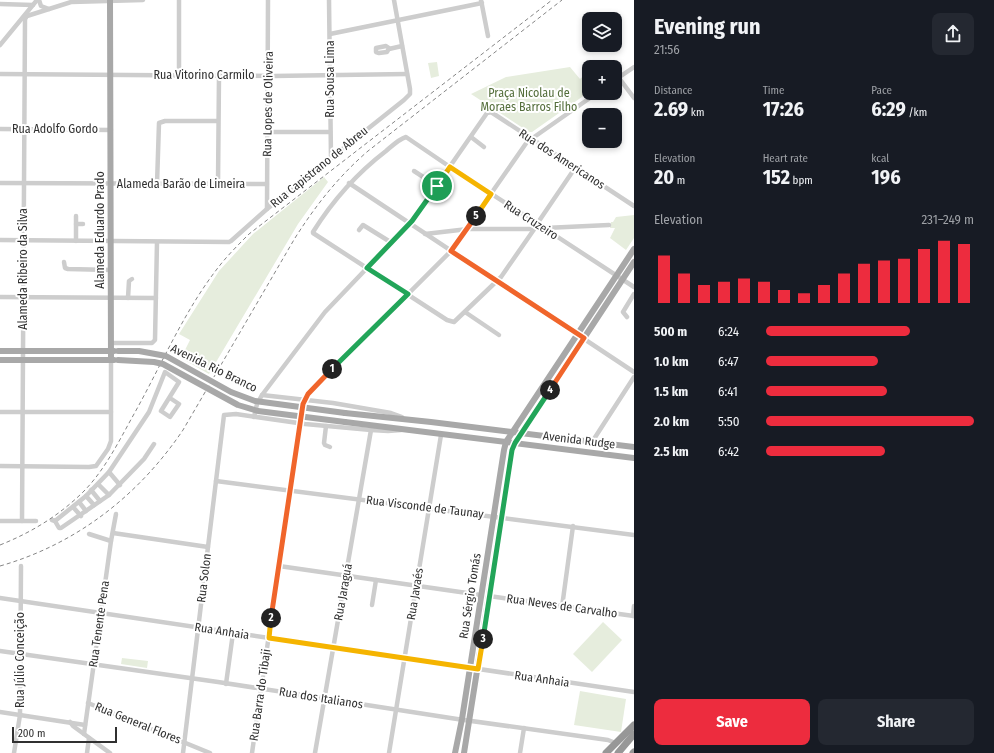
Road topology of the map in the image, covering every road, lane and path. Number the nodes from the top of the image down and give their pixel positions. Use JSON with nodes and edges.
{"nodes":[{"id":1,"x":38,"y":0,"type":"edge"},
{"id":2,"x":143,"y":0,"type":"edge"},
{"id":3,"x":179,"y":0,"type":"edge"},
{"id":4,"x":268,"y":0,"type":"edge"},
{"id":5,"x":329,"y":0,"type":"edge"},
{"id":6,"x":394,"y":0,"type":"edge"},
{"id":7,"x":77,"y":1,"type":"edge"},
{"id":8,"x":110,"y":1,"type":"edge"},
{"id":9,"x":482,"y":2,"type":"edge"},
{"id":10,"x":0,"y":4,"type":"edge"},
{"id":11,"x":33,"y":5,"type":"junction"},
{"id":12,"x":49,"y":9,"type":"junction"},
{"id":13,"x":398,"y":20,"type":"junction"},
{"id":14,"x":23,"y":21,"type":"junction"},
{"id":15,"x":330,"y":34,"type":"junction"},
{"id":16,"x":488,"y":36,"type":"dead end"},
{"id":17,"x":0,"y":45,"type":"edge"},
{"id":18,"x":402,"y":46,"type":"junction"},
{"id":19,"x":389,"y":49,"type":"dead end"},
{"id":20,"x":634,"y":67,"type":"edge"},
{"id":21,"x":0,"y":74,"type":"edge"},
{"id":22,"x":25,"y":74,"type":"junction"},
{"id":23,"x":330,"y":74,"type":"junction"},
{"id":24,"x":407,"y":74,"type":"junction"},
{"id":25,"x":111,"y":75,"type":"junction"},
{"id":26,"x":179,"y":75,"type":"junction"},
{"id":27,"x":219,"y":75,"type":"junction"},
{"id":28,"x":268,"y":75,"type":"junction"},
{"id":29,"x":622,"y":75,"type":"edge"},
{"id":30,"x":622,"y":85,"type":"edge"},
{"id":31,"x":634,"y":98,"type":"edge"},
{"id":32,"x":586,"y":100,"type":"edge"},
{"id":33,"x":218,"y":121,"type":"junction"},
{"id":34,"x":0,"y":129,"type":"edge"},
{"id":35,"x":24,"y":129,"type":"junction"},
{"id":36,"x":111,"y":130,"type":"junction"},
{"id":37,"x":267,"y":132,"type":"junction"},
{"id":38,"x":330,"y":132,"type":"junction"},
{"id":39,"x":471,"y":137,"type":"junction"},
{"id":40,"x":531,"y":138,"type":"junction"},
{"id":41,"x":484,"y":147,"type":"dead end"},
{"id":42,"x":331,"y":158,"type":"junction"},
{"id":43,"x":450,"y":167,"type":"junction"},
{"id":44,"x":575,"y":168,"type":"junction"},
{"id":45,"x":414,"y":171,"type":"dead end"},
{"id":46,"x":349,"y":183,"type":"junction"},
{"id":47,"x":0,"y":184,"type":"edge"},
{"id":48,"x":24,"y":184,"type":"junction"},
{"id":49,"x":111,"y":184,"type":"junction"},
{"id":50,"x":157,"y":184,"type":"junction"},
{"id":51,"x":218,"y":184,"type":"junction"},
{"id":52,"x":267,"y":184,"type":"junction"},
{"id":53,"x":437,"y":186,"type":"junction"},
{"id":54,"x":491,"y":194,"type":"junction"},
{"id":55,"x":634,"y":206,"type":"edge"},
{"id":56,"x":267,"y":209,"type":"junction"},
{"id":57,"x":76,"y":216,"type":"dead end"},
{"id":58,"x":76,"y":224,"type":"junction"},
{"id":59,"x":82,"y":224,"type":"dead end"},
{"id":60,"x":410,"y":224,"type":"junction"},
{"id":61,"x":538,"y":224,"type":"junction"},
{"id":62,"x":609,"y":225,"type":"dead end"},
{"id":63,"x":544,"y":228,"type":"junction"},
{"id":64,"x":456,"y":229,"type":"junction"},
{"id":65,"x":468,"y":229,"type":"junction"},
{"id":66,"x":534,"y":229,"type":"junction"},
{"id":67,"x":359,"y":230,"type":"dead end"},
{"id":68,"x":425,"y":234,"type":"junction"},
{"id":69,"x":461,"y":239,"type":"junction"},
{"id":70,"x":0,"y":240,"type":"edge"},
{"id":71,"x":24,"y":240,"type":"junction"},
{"id":72,"x":76,"y":241,"type":"junction"},
{"id":73,"x":111,"y":241,"type":"junction"},
{"id":74,"x":156,"y":242,"type":"junction"},
{"id":75,"x":392,"y":243,"type":"junction"},
{"id":76,"x":634,"y":248,"type":"edge"},
{"id":77,"x":451,"y":251,"type":"junction"},
{"id":78,"x":64,"y":262,"type":"dead end"},
{"id":79,"x":634,"y":262,"type":"edge"},
{"id":80,"x":367,"y":268,"type":"junction"},
{"id":81,"x":111,"y":270,"type":"junction"},
{"id":82,"x":616,"y":276,"type":"junction"},
{"id":83,"x":132,"y":279,"type":"dead end"},
{"id":84,"x":622,"y":280,"type":"junction"},
{"id":85,"x":496,"y":281,"type":"junction"},
{"id":86,"x":634,"y":287,"type":"edge"},
{"id":87,"x":408,"y":294,"type":"junction"},
{"id":88,"x":634,"y":294,"type":"edge"},
{"id":89,"x":0,"y":297,"type":"edge"},
{"id":90,"x":23,"y":297,"type":"junction"},
{"id":91,"x":111,"y":298,"type":"junction"},
{"id":92,"x":128,"y":298,"type":"junction"},
{"id":93,"x":156,"y":298,"type":"junction"},
{"id":94,"x":465,"y":312,"type":"junction"},
{"id":95,"x":627,"y":317,"type":"dead end"},
{"id":96,"x":578,"y":334,"type":"junction"},
{"id":97,"x":499,"y":335,"type":"dead end"},
{"id":98,"x":584,"y":338,"type":"junction"},
{"id":99,"x":111,"y":343,"type":"junction"},
{"id":100,"x":0,"y":351,"type":"edge"},
{"id":101,"x":23,"y":351,"type":"junction"},
{"id":102,"x":111,"y":351,"type":"junction"},
{"id":103,"x":0,"y":360,"type":"edge"},
{"id":104,"x":22,"y":360,"type":"junction"},
{"id":105,"x":114,"y":360,"type":"junction"},
{"id":106,"x":634,"y":372,"type":"edge"},
{"id":107,"x":634,"y":377,"type":"edge"},
{"id":108,"x":262,"y":395,"type":"junction"},
{"id":109,"x":170,"y":398,"type":"dead end"},
{"id":110,"x":304,"y":400,"type":"junction"},
{"id":111,"x":22,"y":411,"type":"junction"},
{"id":112,"x":0,"y":412,"type":"edge"},
{"id":113,"x":111,"y":412,"type":"junction"},
{"id":114,"x":345,"y":413,"type":"joint"},
{"id":115,"x":236,"y":414,"type":"joint"},
{"id":116,"x":254,"y":417,"type":"junction"},
{"id":117,"x":411,"y":420,"type":"junction"},
{"id":118,"x":344,"y":422,"type":"joint"},
{"id":119,"x":300,"y":423,"type":"junction"},
{"id":120,"x":326,"y":426,"type":"junction"},
{"id":121,"x":371,"y":430,"type":"junction"},
{"id":122,"x":403,"y":430,"type":"junction"},
{"id":123,"x":513,"y":433,"type":"junction"},
{"id":124,"x":521,"y":434,"type":"junction"},
{"id":125,"x":441,"y":435,"type":"junction"},
{"id":126,"x":506,"y":442,"type":"junction"},
{"id":127,"x":592,"y":442,"type":"junction"},
{"id":128,"x":515,"y":443,"type":"junction"},
{"id":129,"x":154,"y":444,"type":"dead end"},
{"id":130,"x":330,"y":447,"type":"dead end"},
{"id":131,"x":634,"y":447,"type":"edge"},
{"id":132,"x":634,"y":458,"type":"edge"},
{"id":133,"x":0,"y":466,"type":"edge"},
{"id":134,"x":22,"y":466,"type":"junction"},
{"id":135,"x":109,"y":472,"type":"junction"},
{"id":136,"x":216,"y":481,"type":"junction"},
{"id":137,"x":98,"y":484,"type":"junction"},
{"id":138,"x":120,"y":485,"type":"junction"},
{"id":139,"x":91,"y":490,"type":"junction"},
{"id":140,"x":290,"y":491,"type":"junction"},
{"id":141,"x":109,"y":495,"type":"junction"},
{"id":142,"x":86,"y":496,"type":"junction"},
{"id":143,"x":359,"y":499,"type":"junction"},
{"id":144,"x":100,"y":501,"type":"junction"},
{"id":145,"x":78,"y":502,"type":"junction"},
{"id":146,"x":94,"y":505,"type":"junction"},
{"id":147,"x":73,"y":507,"type":"junction"},
{"id":148,"x":429,"y":508,"type":"junction"},
{"id":149,"x":86,"y":511,"type":"junction"},
{"id":150,"x":68,"y":512,"type":"junction"},
{"id":151,"x":116,"y":514,"type":"dead end"},
{"id":152,"x":81,"y":516,"type":"junction"},
{"id":153,"x":493,"y":516,"type":"junction"},
{"id":154,"x":60,"y":517,"type":"junction"},
{"id":155,"x":501,"y":517,"type":"junction"},
{"id":156,"x":74,"y":520,"type":"junction"},
{"id":157,"x":0,"y":521,"type":"edge"},
{"id":158,"x":22,"y":521,"type":"junction"},
{"id":159,"x":36,"y":521,"type":"dead end"},
{"id":160,"x":66,"y":524,"type":"junction"},
{"id":161,"x":573,"y":526,"type":"junction"},
{"id":162,"x":113,"y":533,"type":"junction"},
{"id":163,"x":89,"y":534,"type":"dead end"},
{"id":164,"x":634,"y":535,"type":"edge"},
{"id":165,"x":111,"y":542,"type":"junction"},
{"id":166,"x":208,"y":547,"type":"junction"},
{"id":167,"x":21,"y":566,"type":"dead end"},
{"id":168,"x":279,"y":566,"type":"junction"},
{"id":169,"x":346,"y":576,"type":"junction"},
{"id":170,"x":376,"y":580,"type":"junction"},
{"id":171,"x":416,"y":586,"type":"junction"},
{"id":172,"x":481,"y":595,"type":"junction"},
{"id":173,"x":489,"y":596,"type":"junction"},
{"id":174,"x":0,"y":598,"type":"edge"},
{"id":175,"x":20,"y":601,"type":"junction"},
{"id":176,"x":372,"y":605,"type":"dead end"},
{"id":177,"x":634,"y":606,"type":"edge"},
{"id":178,"x":562,"y":607,"type":"junction"},
{"id":179,"x":101,"y":613,"type":"junction"},
{"id":180,"x":633,"y":616,"type":"edge"},
{"id":181,"x":198,"y":627,"type":"junction"},
{"id":182,"x":233,"y":633,"type":"junction"},
{"id":183,"x":269,"y":638,"type":"junction"},
{"id":184,"x":334,"y":648,"type":"junction"},
{"id":185,"x":0,"y":651,"type":"edge"},
{"id":186,"x":20,"y":654,"type":"junction"},
{"id":187,"x":405,"y":658,"type":"junction"},
{"id":188,"x":94,"y":664,"type":"junction"},
{"id":189,"x":470,"y":668,"type":"junction"},
{"id":190,"x":478,"y":669,"type":"junction"},
{"id":191,"x":192,"y":679,"type":"junction"},
{"id":192,"x":226,"y":684,"type":"junction"},
{"id":193,"x":262,"y":689,"type":"junction"},
{"id":194,"x":634,"y":692,"type":"edge"},
{"id":195,"x":324,"y":698,"type":"junction"},
{"id":196,"x":88,"y":703,"type":"junction"},
{"id":197,"x":396,"y":710,"type":"junction"},
{"id":198,"x":0,"y":712,"type":"edge"},
{"id":199,"x":20,"y":715,"type":"junction"},
{"id":200,"x":462,"y":719,"type":"junction"},
{"id":201,"x":470,"y":720,"type":"junction"},
{"id":202,"x":70,"y":722,"type":"junction"},
{"id":203,"x":85,"y":725,"type":"junction"},
{"id":204,"x":634,"y":725,"type":"edge"},
{"id":205,"x":524,"y":728,"type":"junction"},
{"id":206,"x":84,"y":734,"type":"junction"},
{"id":207,"x":634,"y":734,"type":"edge"},
{"id":208,"x":89,"y":738,"type":"junction"},
{"id":209,"x":184,"y":742,"type":"junction"},
{"id":210,"x":614,"y":746,"type":"junction"},
{"id":211,"x":14,"y":753,"type":"edge"},
{"id":212,"x":87,"y":753,"type":"edge"},
{"id":213,"x":110,"y":753,"type":"edge"},
{"id":214,"x":182,"y":753,"type":"edge"},
{"id":215,"x":210,"y":753,"type":"edge"},
{"id":216,"x":252,"y":753,"type":"edge"},
{"id":217,"x":315,"y":753,"type":"edge"},
{"id":218,"x":389,"y":753,"type":"edge"},
{"id":219,"x":455,"y":753,"type":"edge"},
{"id":220,"x":464,"y":753,"type":"edge"},
{"id":221,"x":520,"y":753,"type":"edge"},
{"id":222,"x":606,"y":753,"type":"edge"},
{"id":223,"x":618,"y":753,"type":"edge"}],
"edges":[{"from":1,"to":11,"type":"street"},
{"from":1,"to":12,"type":"street"},
{"from":2,"to":8,"type":"street"},
{"from":3,"to":26,"type":"street"},
{"from":4,"to":28,"type":"street","name":"Rua Lopes de Oliveira"},
{"from":5,"to":15,"type":"street","name":"Rua Sousa Lima"},
{"from":6,"to":13,"type":"street"},
{"from":7,"to":8,"type":"street"},
{"from":7,"to":12,"type":"street"},
{"from":8,"to":25,"type":"main road","name":"Alameda Eduardo Prado"},
{"from":9,"to":13,"type":"street"},
{"from":9,"to":16,"type":"street"},
{"from":10,"to":11,"type":"street"},
{"from":11,"to":14,"type":"street"},
{"from":12,"to":14,"type":"street"},
{"from":13,"to":15,"type":"street"},
{"from":13,"to":18,"type":"street"},
{"from":14,"to":17,"type":"street"},
{"from":14,"to":22,"type":"street","name":"Alameda Ribeiro da Silva"},
{"from":15,"to":23,"type":"street","name":"Rua Sousa Lima"},
{"from":18,"to":19,"type":"street"},
{"from":18,"to":24,"type":"street"},
{"from":20,"to":29,"type":"street"},
{"from":21,"to":22,"type":"street","name":"Rua Vitorino Carmilo"},
{"from":22,"to":25,"type":"street","name":"Rua Vitorino Carmilo"},
{"from":22,"to":35,"type":"street","name":"Alameda Ribeiro da Silva"},
{"from":23,"to":24,"type":"street","name":"Rua Vitorino Carmilo"},
{"from":23,"to":28,"type":"street","name":"Rua Vitorino Carmilo"},
{"from":23,"to":38,"type":"street","name":"Rua Sousa Lima"},
{"from":24,"to":42,"type":"street","name":"Rua Capistrano de Abreu"},
{"from":25,"to":26,"type":"street","name":"Rua Vitorino Carmilo"},
{"from":25,"to":36,"type":"main road","name":"Alameda Eduardo Prado"},
{"from":26,"to":27,"type":"street","name":"Rua Vitorino Carmilo"},
{"from":27,"to":28,"type":"street","name":"Rua Vitorino Carmilo"},
{"from":27,"to":33,"type":"street"},
{"from":28,"to":37,"type":"street","name":"Rua Lopes de Oliveira"},
{"from":30,"to":31,"type":"street"},
{"from":32,"to":40,"type":"street"},
{"from":33,"to":50,"type":"street"},
{"from":33,"to":51,"type":"street"},
{"from":34,"to":35,"type":"street","name":"Rua Adolfo Gordo"},
{"from":35,"to":36,"type":"street","name":"Rua Adolfo Gordo"},
{"from":35,"to":48,"type":"street","name":"Alameda Ribeiro da Silva"},
{"from":36,"to":49,"type":"main road","name":"Alameda Eduardo Prado"},
{"from":37,"to":38,"type":"street"},
{"from":37,"to":52,"type":"street","name":"Rua Lopes de Oliveira"},
{"from":38,"to":42,"type":"street","name":"Rua Sousa Lima"},
{"from":39,"to":40,"type":"street","name":"Rua dos Americanos"},
{"from":39,"to":41,"type":"street"},
{"from":39,"to":43,"type":"street"},
{"from":40,"to":44,"type":"street","name":"Rua dos Americanos"},
{"from":40,"to":54,"type":"street"},
{"from":42,"to":56,"type":"street","name":"Rua Capistrano de Abreu"},
{"from":43,"to":46,"type":"street","name":"Rua Cruzeiro"},
{"from":43,"to":53,"type":"street"},
{"from":43,"to":54,"type":"street","name":"Rua Cruzeiro"},
{"from":44,"to":55,"type":"street","name":"Rua dos Americanos"},
{"from":44,"to":61,"type":"street"},
{"from":45,"to":53,"type":"street"},
{"from":46,"to":60,"type":"street"},
{"from":46,"to":80,"type":"street"},
{"from":47,"to":48,"type":"street","name":"Alameda Barão de Limeira"},
{"from":48,"to":49,"type":"street","name":"Alameda Barão de Limeira"},
{"from":48,"to":71,"type":"street","name":"Alameda Ribeiro da Silva"},
{"from":49,"to":50,"type":"street","name":"Alameda Barão de Limeira"},
{"from":49,"to":73,"type":"main road","name":"Alameda Eduardo Prado"},
{"from":50,"to":51,"type":"street","name":"Alameda Barão de Limeira"},
{"from":51,"to":52,"type":"street","name":"Alameda Barão de Limeira"},
{"from":52,"to":56,"type":"street","name":"Rua Lopes de Oliveira"},
{"from":53,"to":60,"type":"street"},
{"from":54,"to":61,"type":"street","name":"Rua Cruzeiro"},
{"from":54,"to":65,"type":"street"},
{"from":56,"to":74,"type":"street","name":"Rua Capistrano de Abreu"},
{"from":57,"to":58,"type":"street"},
{"from":58,"to":59,"type":"street"},
{"from":58,"to":72,"type":"street"},
{"from":60,"to":68,"type":"street"},
{"from":60,"to":75,"type":"street"},
{"from":61,"to":63,"type":"street","name":"Rua Cruzeiro"},
{"from":61,"to":66,"type":"street"},
{"from":62,"to":63,"type":"street"},
{"from":63,"to":82,"type":"street","name":"Rua Cruzeiro"},
{"from":64,"to":65,"type":"street"},
{"from":64,"to":68,"type":"street"},
{"from":64,"to":69,"type":"street"},
{"from":65,"to":66,"type":"street"},
{"from":65,"to":69,"type":"street"},
{"from":66,"to":85,"type":"street"},
{"from":67,"to":75,"type":"street"},
{"from":68,"to":77,"type":"street"},
{"from":69,"to":77,"type":"street"},
{"from":70,"to":71,"type":"street"},
{"from":71,"to":72,"type":"street"},
{"from":71,"to":90,"type":"street","name":"Alameda Ribeiro da Silva"},
{"from":72,"to":73,"type":"street"},
{"from":73,"to":74,"type":"street"},
{"from":73,"to":81,"type":"main road","name":"Alameda Eduardo Prado"},
{"from":74,"to":93,"type":"street"},
{"from":75,"to":80,"type":"street"},
{"from":76,"to":82,"type":"main road"},
{"from":77,"to":85,"type":"street"},
{"from":77,"to":87,"type":"street"},
{"from":78,"to":81,"type":"street"},
{"from":79,"to":84,"type":"main road","name":"Rua Sérgio Tomás"},
{"from":80,"to":87,"type":"street"},
{"from":80,"to":108,"type":"street"},
{"from":81,"to":91,"type":"main road","name":"Alameda Eduardo Prado"},
{"from":82,"to":84,"type":"street","name":"Rua Cruzeiro"},
{"from":82,"to":96,"type":"main road"},
{"from":83,"to":92,"type":"street"},
{"from":84,"to":86,"type":"street","name":"Rua Cruzeiro"},
{"from":84,"to":98,"type":"main road","name":"Rua Sérgio Tomás"},
{"from":85,"to":94,"type":"street"},
{"from":85,"to":96,"type":"street"},
{"from":87,"to":94,"type":"street"},
{"from":87,"to":110,"type":"street"},
{"from":88,"to":95,"type":"street"},
{"from":89,"to":90,"type":"street"},
{"from":90,"to":91,"type":"street"},
{"from":90,"to":101,"type":"street","name":"Alameda Ribeiro da Silva"},
{"from":91,"to":92,"type":"street"},
{"from":91,"to":99,"type":"main road","name":"Alameda Eduardo Prado"},
{"from":92,"to":93,"type":"street"},
{"from":93,"to":99,"type":"street"},
{"from":94,"to":97,"type":"street"},
{"from":96,"to":98,"type":"street"},
{"from":96,"to":123,"type":"main road"},
{"from":98,"to":106,"type":"street"},
{"from":98,"to":124,"type":"main road","name":"Rua Sérgio Tomás"},
{"from":99,"to":102,"type":"main road","name":"Alameda Eduardo Prado"},
{"from":100,"to":101,"type":"main road","name":"Avenida Rio Branco"},
{"from":101,"to":102,"type":"main road","name":"Avenida Rio Branco"},
{"from":101,"to":104,"type":"street","name":"Alameda Ribeiro da Silva"},
{"from":102,"to":105,"type":"main road","name":"Alameda Eduardo Prado"},
{"from":102,"to":114,"type":"main road","name":"Avenida Rio Branco","bridge":true},
{"from":103,"to":104,"type":"main road","name":"Avenida Rio Branco"},
{"from":104,"to":105,"type":"main road","name":"Avenida Rio Branco"},
{"from":104,"to":111,"type":"street","name":"Alameda Ribeiro da Silva"},
{"from":105,"to":113,"type":"street","name":"Alameda Eduardo Prado"},
{"from":105,"to":118,"type":"main road","name":"Avenida Rio Branco","bridge":true},
{"from":107,"to":127,"type":"street"},
{"from":108,"to":110,"type":"street","name":"Avenida Rudge"},
{"from":108,"to":116,"type":"street"},
{"from":109,"to":135,"type":"street"},
{"from":110,"to":117,"type":"street","name":"Avenida Rudge"},
{"from":110,"to":119,"type":"street","name":"Rua Barra do Tibaji"},
{"from":111,"to":112,"type":"street"},
{"from":111,"to":113,"type":"street"},
{"from":111,"to":134,"type":"street","name":"Alameda Ribeiro da Silva"},
{"from":113,"to":134,"type":"street","name":"Alameda Eduardo Prado"},
{"from":114,"to":117,"type":"main road","name":"Avenida Rudge"},
{"from":115,"to":116,"type":"street","name":"Avenida Rudge"},
{"from":115,"to":136,"type":"street","name":"Rua Solon"},
{"from":116,"to":119,"type":"street","name":"Avenida Rudge"},
{"from":117,"to":123,"type":"main road","name":"Avenida Rudge"},
{"from":118,"to":122,"type":"main road","name":"Avenida Rudge"},
{"from":119,"to":120,"type":"street","name":"Avenida Rudge"},
{"from":119,"to":140,"type":"street","name":"Rua Barra do Tibaji"},
{"from":120,"to":121,"type":"street","name":"Avenida Rudge"},
{"from":120,"to":130,"type":"street"},
{"from":121,"to":122,"type":"street","name":"Avenida Rudge"},
{"from":121,"to":143,"type":"street","name":"Rua Jaraguá"},
{"from":122,"to":125,"type":"main road","name":"Avenida Rudge"},
{"from":123,"to":124,"type":"main road","name":"Avenida Rudge"},
{"from":123,"to":126,"type":"main road"},
{"from":124,"to":127,"type":"main road","name":"Avenida Rudge"},
{"from":124,"to":128,"type":"main road","name":"Rua Sérgio Tomás"},
{"from":125,"to":126,"type":"main road","name":"Avenida Rudge"},
{"from":125,"to":148,"type":"street","name":"Rua Javaés"},
{"from":126,"to":128,"type":"main road","name":"Avenida Rudge"},
{"from":126,"to":153,"type":"main road","name":"Rua Sérgio Tomás"},
{"from":127,"to":131,"type":"main road","name":"Avenida Rudge"},
{"from":128,"to":132,"type":"main road","name":"Avenida Rudge"},
{"from":128,"to":155,"type":"main road","name":"Rua Sérgio Tomás"},
{"from":129,"to":138,"type":"street"},
{"from":133,"to":134,"type":"street"},
{"from":134,"to":158,"type":"street","name":"Alameda Ribeiro da Silva"},
{"from":135,"to":137,"type":"street"},
{"from":135,"to":138,"type":"street"},
{"from":136,"to":140,"type":"street","name":"Rua Visconde de Taunay"},
{"from":136,"to":166,"type":"street","name":"Rua Solon"},
{"from":137,"to":139,"type":"street"},
{"from":137,"to":141,"type":"street"},
{"from":138,"to":141,"type":"street"},
{"from":139,"to":142,"type":"street"},
{"from":139,"to":144,"type":"street"},
{"from":140,"to":143,"type":"street","name":"Rua Visconde de Taunay"},
{"from":140,"to":168,"type":"street","name":"Rua Barra do Tibaji"},
{"from":141,"to":144,"type":"street"},
{"from":142,"to":145,"type":"street"},
{"from":142,"to":146,"type":"street"},
{"from":143,"to":148,"type":"street","name":"Rua Visconde de Taunay"},
{"from":143,"to":169,"type":"street","name":"Rua Jaraguá"},
{"from":144,"to":146,"type":"street"},
{"from":145,"to":147,"type":"street"},
{"from":145,"to":149,"type":"street"},
{"from":146,"to":149,"type":"street"},
{"from":147,"to":150,"type":"street"},
{"from":147,"to":152,"type":"street"},
{"from":148,"to":153,"type":"street","name":"Rua Visconde de Taunay"},
{"from":148,"to":171,"type":"street","name":"Rua Javaés"},
{"from":149,"to":152,"type":"street"},
{"from":150,"to":154,"type":"street"},
{"from":150,"to":156,"type":"street"},
{"from":151,"to":162,"type":"street","name":"Rua Tenente Pena"},
{"from":152,"to":156,"type":"street"},
{"from":153,"to":155,"type":"street","name":"Rua Visconde de Taunay"},
{"from":153,"to":172,"type":"main road","name":"Rua Sérgio Tomás"},
{"from":154,"to":160,"type":"street"},
{"from":154,"to":160,"type":"street"},
{"from":155,"to":161,"type":"street","name":"Rua Visconde de Taunay"},
{"from":155,"to":173,"type":"main road","name":"Rua Sérgio Tomás"},
{"from":156,"to":160,"type":"street"},
{"from":157,"to":158,"type":"street"},
{"from":158,"to":159,"type":"street"},
{"from":161,"to":164,"type":"street","name":"Rua Visconde de Taunay"},
{"from":161,"to":178,"type":"street"},
{"from":162,"to":165,"type":"street","name":"Rua Tenente Pena"},
{"from":162,"to":166,"type":"street"},
{"from":163,"to":165,"type":"street"},
{"from":165,"to":179,"type":"street","name":"Rua Tenente Pena"},
{"from":166,"to":181,"type":"street","name":"Rua Solon"},
{"from":167,"to":175,"type":"street","name":"Rua Júlio Conceição"},
{"from":168,"to":169,"type":"street"},
{"from":168,"to":183,"type":"street","name":"Rua Barra do Tibaji"},
{"from":169,"to":170,"type":"street"},
{"from":169,"to":184,"type":"street","name":"Rua Jaraguá"},
{"from":170,"to":171,"type":"street"},
{"from":170,"to":176,"type":"street"},
{"from":171,"to":172,"type":"street"},
{"from":171,"to":187,"type":"street","name":"Rua Javaés"},
{"from":172,"to":189,"type":"main road","name":"Rua Sérgio Tomás"},
{"from":173,"to":178,"type":"street","name":"Rua Neves de Carvalho"},
{"from":173,"to":190,"type":"main road","name":"Rua Sérgio Tomás"},
{"from":174,"to":175,"type":"street","name":"Rua Anhaia"},
{"from":175,"to":179,"type":"street","name":"Rua Anhaia"},
{"from":175,"to":186,"type":"street","name":"Rua Júlio Conceição"},
{"from":177,"to":180,"type":"street"},
{"from":178,"to":180,"type":"street","name":"Rua Neves de Carvalho"},
{"from":179,"to":181,"type":"street","name":"Rua Anhaia"},
{"from":179,"to":188,"type":"street","name":"Rua Tenente Pena"},
{"from":181,"to":182,"type":"street","name":"Rua Anhaia"},
{"from":181,"to":191,"type":"street","name":"Rua Solon"},
{"from":182,"to":183,"type":"street","name":"Rua Anhaia"},
{"from":182,"to":192,"type":"street"},
{"from":183,"to":184,"type":"street","name":"Rua Anhaia"},
{"from":183,"to":193,"type":"street","name":"Rua Barra do Tibaji"},
{"from":184,"to":187,"type":"street","name":"Rua Anhaia"},
{"from":184,"to":195,"type":"street","name":"Rua Jaraguá"},
{"from":185,"to":186,"type":"street","name":"Rua dos Italianos"},
{"from":186,"to":188,"type":"street","name":"Rua dos Italianos"},
{"from":186,"to":199,"type":"street","name":"Rua Júlio Conceição"},
{"from":187,"to":189,"type":"street","name":"Rua Anhaia"},
{"from":187,"to":197,"type":"street","name":"Rua Javaés"},
{"from":188,"to":191,"type":"street","name":"Rua dos Italianos"},
{"from":188,"to":196,"type":"street","name":"Rua Tenente Pena"},
{"from":189,"to":190,"type":"street","name":"Rua Anhaia"},
{"from":189,"to":200,"type":"main road","name":"Rua Sérgio Tomás"},
{"from":190,"to":194,"type":"street","name":"Rua Anhaia"},
{"from":190,"to":201,"type":"main road","name":"Rua Sérgio Tomás"},
{"from":191,"to":192,"type":"street","name":"Rua dos Italianos"},
{"from":191,"to":209,"type":"street","name":"Rua Solon"},
{"from":192,"to":193,"type":"street","name":"Rua dos Italianos"},
{"from":193,"to":195,"type":"street","name":"Rua dos Italianos"},
{"from":193,"to":216,"type":"street","name":"Rua Barra do Tibaji"},
{"from":195,"to":197,"type":"street","name":"Rua dos Italianos"},
{"from":195,"to":217,"type":"street","name":"Rua Jaraguá"},
{"from":196,"to":203,"type":"street","name":"Rua Tenente Pena"},
{"from":196,"to":209,"type":"street","name":"Rua General Flores"},
{"from":197,"to":200,"type":"street","name":"Rua dos Italianos"},
{"from":197,"to":218,"type":"street","name":"Rua Javaés"},
{"from":198,"to":199,"type":"street"},
{"from":199,"to":202,"type":"street"},
{"from":199,"to":211,"type":"street","name":"Rua Júlio Conceição"},
{"from":200,"to":201,"type":"street","name":"Rua dos Italianos"},
{"from":200,"to":219,"type":"main road","name":"Rua Sérgio Tomás"},
{"from":201,"to":205,"type":"street","name":"Rua dos Italianos"},
{"from":201,"to":220,"type":"main road","name":"Rua Sérgio Tomás"},
{"from":202,"to":203,"type":"street"},
{"from":202,"to":206,"type":"street"},
{"from":203,"to":206,"type":"street","name":"Rua Tenente Pena"},
{"from":204,"to":210,"type":"highway"},
{"from":205,"to":210,"type":"street","name":"Rua dos Italianos"},
{"from":205,"to":221,"type":"street"},
{"from":206,"to":208,"type":"street"},
{"from":207,"to":223,"type":"highway"},
{"from":208,"to":212,"type":"street"},
{"from":208,"to":213,"type":"street"},
{"from":209,"to":214,"type":"street","name":"Rua Solon"},
{"from":209,"to":215,"type":"street","name":"Rua General Flores"},
{"from":210,"to":222,"type":"highway"}]}
